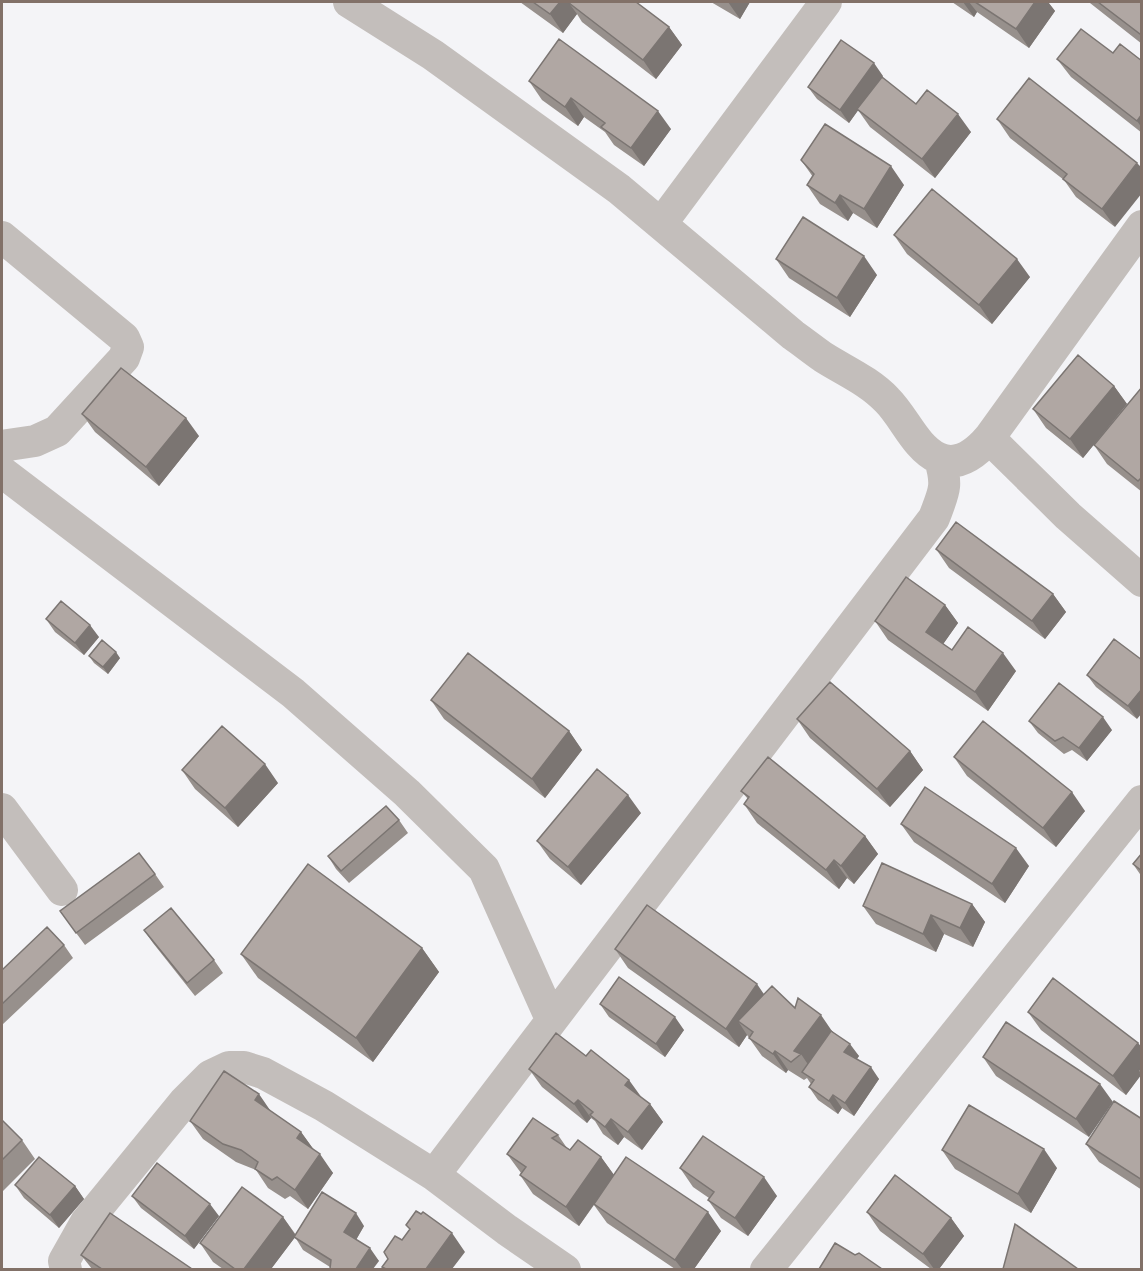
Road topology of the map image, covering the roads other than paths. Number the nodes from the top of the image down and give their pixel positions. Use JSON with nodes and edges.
{"nodes":[{"id":1,"x":826,"y":2,"type":"edge"},
{"id":2,"x":354,"y":3,"type":"edge"},
{"id":3,"x":661,"y":224,"type":"junction"},
{"id":4,"x":1142,"y":226,"type":"edge"},
{"id":5,"x":2,"y":237,"type":"edge"},
{"id":6,"x":989,"y":438,"type":"junction"},
{"id":7,"x":2,"y":446,"type":"edge"},
{"id":8,"x":940,"y":459,"type":"junction"},
{"id":9,"x":2,"y":472,"type":"edge"},
{"id":10,"x":1142,"y":580,"type":"edge"},
{"id":11,"x":1142,"y":801,"type":"edge"},
{"id":12,"x":2,"y":809,"type":"edge"},
{"id":13,"x":62,"y":890,"type":"dead end"},
{"id":14,"x":551,"y":1019,"type":"junction"},
{"id":15,"x":434,"y":1175,"type":"junction"},
{"id":16,"x":66,"y":1269,"type":"edge"},
{"id":17,"x":565,"y":1269,"type":"edge"},
{"id":18,"x":766,"y":1269,"type":"edge"}],
"edges":[{"from":1,"to":3,"type":"street"},
{"from":2,"to":3,"type":"street"},
{"from":3,"to":8,"type":"street"},
{"from":4,"to":6,"type":"street"},
{"from":5,"to":7,"type":"street"},
{"from":6,"to":8,"type":"street"},
{"from":6,"to":10,"type":"street"},
{"from":8,"to":14,"type":"street"},
{"from":9,"to":14,"type":"street"},
{"from":11,"to":18,"type":"street"},
{"from":12,"to":13,"type":"street"},
{"from":14,"to":15,"type":"street"},
{"from":15,"to":16,"type":"street"},
{"from":15,"to":17,"type":"street"}]}
